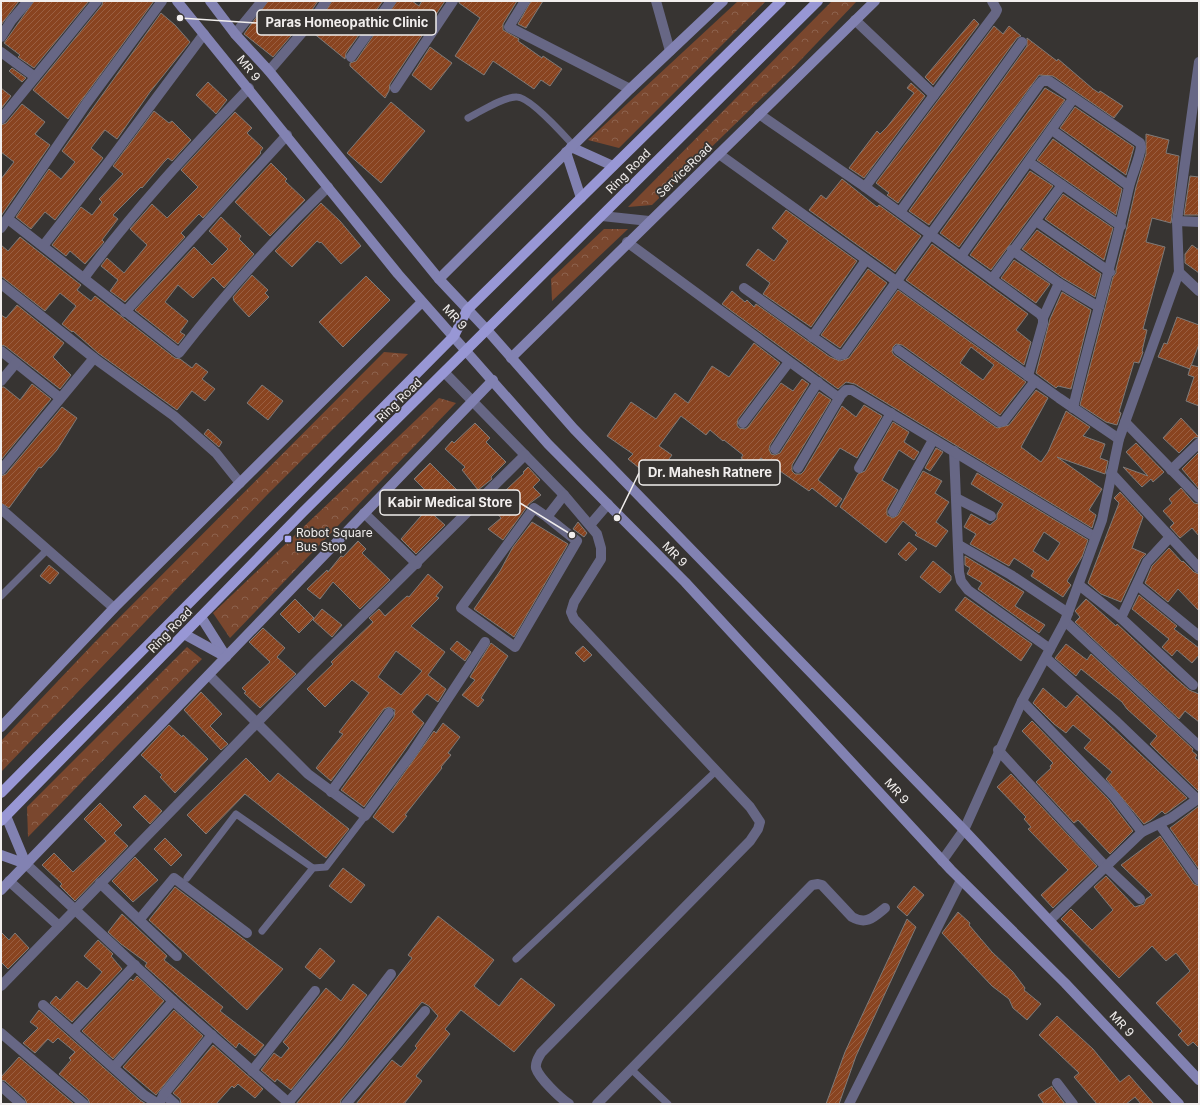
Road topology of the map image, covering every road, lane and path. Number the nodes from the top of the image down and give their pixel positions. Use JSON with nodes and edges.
{"nodes":[{"id":1,"x":28,"y":1,"type":"edge"},
{"id":2,"x":97,"y":1,"type":"edge"},
{"id":3,"x":162,"y":1,"type":"edge"},
{"id":4,"x":177,"y":1,"type":"edge"},
{"id":5,"x":210,"y":1,"type":"edge"},
{"id":6,"x":262,"y":1,"type":"edge"},
{"id":7,"x":326,"y":1,"type":"edge"},
{"id":8,"x":391,"y":1,"type":"edge"},
{"id":9,"x":453,"y":1,"type":"edge"},
{"id":10,"x":525,"y":1,"type":"edge"},
{"id":11,"x":656,"y":1,"type":"edge"},
{"id":12,"x":723,"y":1,"type":"edge"},
{"id":13,"x":781,"y":1,"type":"edge"},
{"id":14,"x":818,"y":1,"type":"edge"},
{"id":15,"x":874,"y":1,"type":"edge"},
{"id":16,"x":992,"y":1,"type":"edge"},
{"id":17,"x":855,"y":20,"type":"junction"},
{"id":18,"x":204,"y":34,"type":"junction"},
{"id":19,"x":235,"y":34,"type":"junction"},
{"id":20,"x":1,"y":37,"type":"edge"},
{"id":21,"x":1022,"y":42,"type":"dead end"},
{"id":22,"x":670,"y":51,"type":"junction"},
{"id":23,"x":1,"y":52,"type":"edge"},
{"id":24,"x":351,"y":57,"type":"dead end"},
{"id":25,"x":1199,"y":62,"type":"edge"},
{"id":26,"x":269,"y":71,"type":"junction"},
{"id":27,"x":35,"y":77,"type":"junction"},
{"id":28,"x":248,"y":88,"type":"junction"},
{"id":29,"x":395,"y":88,"type":"dead end"},
{"id":30,"x":630,"y":89,"type":"junction"},
{"id":31,"x":1197,"y":93,"type":"edge"},
{"id":32,"x":934,"y":95,"type":"junction"},
{"id":33,"x":1073,"y":99,"type":"junction"},
{"id":34,"x":759,"y":114,"type":"junction"},
{"id":35,"x":468,"y":118,"type":"dead end"},
{"id":36,"x":1,"y":119,"type":"edge"},
{"id":37,"x":1052,"y":130,"type":"junction"},
{"id":38,"x":287,"y":135,"type":"junction"},
{"id":39,"x":570,"y":148,"type":"junction"},
{"id":40,"x":719,"y":154,"type":"junction"},
{"id":41,"x":1029,"y":162,"type":"junction"},
{"id":42,"x":613,"y":166,"type":"junction"},
{"id":43,"x":1062,"y":185,"type":"junction"},
{"id":44,"x":1129,"y":186,"type":"junction"},
{"id":45,"x":328,"y":187,"type":"junction"},
{"id":46,"x":865,"y":187,"type":"junction"},
{"id":47,"x":581,"y":198,"type":"junction"},
{"id":48,"x":900,"y":212,"type":"junction"},
{"id":49,"x":602,"y":216,"type":"junction"},
{"id":50,"x":8,"y":219,"type":"junction"},
{"id":51,"x":649,"y":221,"type":"junction"},
{"id":52,"x":1036,"y":221,"type":"junction"},
{"id":53,"x":1177,"y":221,"type":"junction"},
{"id":54,"x":1199,"y":222,"type":"edge"},
{"id":55,"x":1120,"y":226,"type":"junction"},
{"id":56,"x":1,"y":228,"type":"edge"},
{"id":57,"x":930,"y":234,"type":"junction"},
{"id":58,"x":627,"y":242,"type":"junction"},
{"id":59,"x":43,"y":246,"type":"junction"},
{"id":60,"x":1012,"y":250,"type":"junction"},
{"id":61,"x":961,"y":256,"type":"junction"},
{"id":62,"x":866,"y":260,"type":"junction"},
{"id":63,"x":1110,"y":272,"type":"junction"},
{"id":64,"x":1179,"y":272,"type":"junction"},
{"id":65,"x":84,"y":278,"type":"junction"},
{"id":66,"x":439,"y":279,"type":"junction"},
{"id":67,"x":992,"y":279,"type":"junction"},
{"id":68,"x":897,"y":282,"type":"junction"},
{"id":69,"x":1059,"y":283,"type":"junction"},
{"id":70,"x":1,"y":284,"type":"edge"},
{"id":71,"x":744,"y":288,"type":"dead end"},
{"id":72,"x":1199,"y":291,"type":"edge"},
{"id":73,"x":422,"y":302,"type":"junction"},
{"id":74,"x":1099,"y":307,"type":"junction"},
{"id":75,"x":467,"y":310,"type":"junction"},
{"id":76,"x":126,"y":312,"type":"junction"},
{"id":77,"x":1043,"y":318,"type":"junction"},
{"id":78,"x":487,"y":330,"type":"junction"},
{"id":79,"x":454,"y":336,"type":"junction"},
{"id":80,"x":812,"y":337,"type":"junction"},
{"id":81,"x":898,"y":350,"type":"dead end"},
{"id":82,"x":1,"y":351,"type":"edge"},
{"id":83,"x":468,"y":351,"type":"junction"},
{"id":84,"x":94,"y":358,"type":"junction"},
{"id":85,"x":511,"y":358,"type":"junction"},
{"id":86,"x":789,"y":362,"type":"junction"},
{"id":87,"x":16,"y":363,"type":"junction"},
{"id":88,"x":445,"y":373,"type":"junction"},
{"id":89,"x":1032,"y":378,"type":"junction"},
{"id":90,"x":493,"y":380,"type":"junction"},
{"id":91,"x":1,"y":381,"type":"edge"},
{"id":92,"x":818,"y":382,"type":"junction"},
{"id":93,"x":60,"y":398,"type":"junction"},
{"id":94,"x":839,"y":398,"type":"junction"},
{"id":95,"x":473,"y":400,"type":"junction"},
{"id":96,"x":1073,"y":408,"type":"junction"},
{"id":97,"x":891,"y":413,"type":"junction"},
{"id":98,"x":1125,"y":422,"type":"junction"},
{"id":99,"x":743,"y":423,"type":"dead end"},
{"id":100,"x":1119,"y":439,"type":"junction"},
{"id":101,"x":933,"y":440,"type":"junction"},
{"id":102,"x":1199,"y":443,"type":"edge"},
{"id":103,"x":775,"y":449,"type":"dead end"},
{"id":104,"x":954,"y":451,"type":"junction"},
{"id":105,"x":525,"y":455,"type":"junction"},
{"id":106,"x":798,"y":468,"type":"dead end"},
{"id":107,"x":859,"y":468,"type":"dead end"},
{"id":108,"x":1,"y":470,"type":"edge"},
{"id":109,"x":1171,"y":470,"type":"junction"},
{"id":110,"x":1111,"y":473,"type":"junction"},
{"id":111,"x":240,"y":483,"type":"junction"},
{"id":112,"x":564,"y":495,"type":"junction"},
{"id":113,"x":956,"y":498,"type":"junction"},
{"id":114,"x":1199,"y":498,"type":"edge"},
{"id":115,"x":608,"y":504,"type":"junction"},
{"id":116,"x":1,"y":509,"type":"edge"},
{"id":117,"x":893,"y":512,"type":"dead end"},
{"id":118,"x":364,"y":513,"type":"junction"},
{"id":119,"x":991,"y":516,"type":"dead end"},
{"id":120,"x":547,"y":517,"type":"junction"},
{"id":121,"x":590,"y":525,"type":"junction"},
{"id":122,"x":1095,"y":537,"type":"junction"},
{"id":123,"x":1170,"y":537,"type":"junction"},
{"id":124,"x":959,"y":545,"type":"junction"},
{"id":125,"x":47,"y":550,"type":"junction"},
{"id":126,"x":417,"y":564,"type":"junction"},
{"id":127,"x":1199,"y":568,"type":"edge"},
{"id":128,"x":1079,"y":585,"type":"junction"},
{"id":129,"x":1137,"y":585,"type":"junction"},
{"id":130,"x":1,"y":596,"type":"edge"},
{"id":131,"x":114,"y":608,"type":"junction"},
{"id":132,"x":200,"y":617,"type":"junction"},
{"id":133,"x":1066,"y":617,"type":"junction"},
{"id":134,"x":1121,"y":618,"type":"junction"},
{"id":135,"x":184,"y":634,"type":"junction"},
{"id":136,"x":1199,"y":636,"type":"edge"},
{"id":137,"x":485,"y":642,"type":"dead end"},
{"id":138,"x":1048,"y":653,"type":"junction"},
{"id":139,"x":226,"y":657,"type":"junction"},
{"id":140,"x":209,"y":675,"type":"junction"},
{"id":141,"x":1193,"y":685,"type":"dead end"},
{"id":142,"x":1022,"y":702,"type":"junction"},
{"id":143,"x":389,"y":713,"type":"dead end"},
{"id":144,"x":256,"y":724,"type":"junction"},
{"id":145,"x":1,"y":727,"type":"edge"},
{"id":146,"x":1199,"y":746,"type":"edge"},
{"id":147,"x":998,"y":750,"type":"junction"},
{"id":148,"x":716,"y":771,"type":"junction"},
{"id":149,"x":331,"y":792,"type":"junction"},
{"id":150,"x":1,"y":793,"type":"edge"},
{"id":151,"x":1198,"y":798,"type":"edge"},
{"id":152,"x":364,"y":816,"type":"junction"},
{"id":153,"x":3,"y":819,"type":"edge"},
{"id":154,"x":1160,"y":825,"type":"junction"},
{"id":155,"x":964,"y":830,"type":"junction"},
{"id":156,"x":1142,"y":832,"type":"junction"},
{"id":157,"x":1,"y":856,"type":"edge"},
{"id":158,"x":942,"y":861,"type":"junction"},
{"id":159,"x":26,"y":864,"type":"junction"},
{"id":160,"x":1105,"y":866,"type":"junction"},
{"id":161,"x":313,"y":868,"type":"junction"},
{"id":162,"x":187,"y":878,"type":"dead end"},
{"id":163,"x":961,"y":880,"type":"junction"},
{"id":164,"x":1199,"y":880,"type":"edge"},
{"id":165,"x":9,"y":881,"type":"junction"},
{"id":166,"x":100,"y":883,"type":"junction"},
{"id":167,"x":1,"y":890,"type":"edge"},
{"id":168,"x":1140,"y":899,"type":"dead end"},
{"id":169,"x":885,"y":908,"type":"dead end"},
{"id":170,"x":75,"y":910,"type":"junction"},
{"id":171,"x":139,"y":920,"type":"junction"},
{"id":172,"x":1050,"y":920,"type":"junction"},
{"id":173,"x":59,"y":926,"type":"junction"},
{"id":174,"x":262,"y":931,"type":"dead end"},
{"id":175,"x":247,"y":933,"type":"dead end"},
{"id":176,"x":177,"y":956,"type":"dead end"},
{"id":177,"x":516,"y":959,"type":"dead end"},
{"id":178,"x":135,"y":965,"type":"junction"},
{"id":179,"x":391,"y":974,"type":"dead end"},
{"id":180,"x":1,"y":986,"type":"edge"},
{"id":181,"x":314,"y":991,"type":"dead end"},
{"id":182,"x":173,"y":1001,"type":"junction"},
{"id":183,"x":43,"y":1005,"type":"dead end"},
{"id":184,"x":424,"y":1011,"type":"dead end"},
{"id":185,"x":73,"y":1031,"type":"junction"},
{"id":186,"x":1,"y":1033,"type":"edge"},
{"id":187,"x":212,"y":1035,"type":"junction"},
{"id":188,"x":114,"y":1067,"type":"junction"},
{"id":189,"x":252,"y":1070,"type":"junction"},
{"id":190,"x":631,"y":1070,"type":"junction"},
{"id":191,"x":1199,"y":1080,"type":"edge"},
{"id":192,"x":1057,"y":1083,"type":"dead end"},
{"id":193,"x":1,"y":1086,"type":"edge"},
{"id":194,"x":164,"y":1094,"type":"junction"},
{"id":195,"x":289,"y":1103,"type":"edge"},
{"id":196,"x":21,"y":1104,"type":"edge"},
{"id":197,"x":84,"y":1104,"type":"edge"},
{"id":198,"x":158,"y":1104,"type":"edge"},
{"id":199,"x":174,"y":1104,"type":"edge"},
{"id":200,"x":346,"y":1104,"type":"edge"},
{"id":201,"x":569,"y":1104,"type":"edge"},
{"id":202,"x":597,"y":1104,"type":"edge"},
{"id":203,"x":668,"y":1104,"type":"edge"},
{"id":204,"x":849,"y":1104,"type":"edge"},
{"id":205,"x":1073,"y":1104,"type":"edge"},
{"id":206,"x":1179,"y":1104,"type":"edge"}],
"edges":[{"from":1,"to":20,"type":"street"},
{"from":2,"to":27,"type":"street"},
{"from":3,"to":50,"type":"street"},
{"from":4,"to":18,"type":"street","name":"MR 9"},
{"from":5,"to":19,"type":"street","name":"MR 9"},
{"from":6,"to":19,"type":"street"},
{"from":7,"to":26,"type":"street"},
{"from":8,"to":24,"type":"street"},
{"from":9,"to":29,"type":"street"},
{"from":10,"to":30,"type":"street"},
{"from":11,"to":22,"type":"street"},
{"from":12,"to":22,"type":"street"},
{"from":13,"to":42,"type":"main road","name":"Ring Road"},
{"from":14,"to":49,"type":"main road","name":"Ring Road"},
{"from":15,"to":17,"type":"street","name":"ServiceRoad"},
{"from":16,"to":32,"type":"street"},
{"from":17,"to":32,"type":"street"},
{"from":17,"to":34,"type":"street","name":"ServiceRoad"},
{"from":18,"to":28,"type":"street","name":"MR 9"},
{"from":18,"to":59,"type":"street"},
{"from":19,"to":26,"type":"street","name":"MR 9"},
{"from":21,"to":48,"type":"street"},
{"from":22,"to":30,"type":"street"},
{"from":23,"to":27,"type":"street"},
{"from":25,"to":31,"type":"street"},
{"from":26,"to":66,"type":"street","name":"MR 9"},
{"from":27,"to":36,"type":"street"},
{"from":28,"to":38,"type":"street","name":"MR 9"},
{"from":28,"to":65,"type":"street"},
{"from":30,"to":39,"type":"street"},
{"from":31,"to":53,"type":"street"},
{"from":32,"to":46,"type":"street"},
{"from":33,"to":37,"type":"street"},
{"from":33,"to":44,"type":"street"},
{"from":33,"to":57,"type":"street"},
{"from":34,"to":40,"type":"street","name":"ServiceRoad"},
{"from":34,"to":46,"type":"street"},
{"from":35,"to":39,"type":"lane"},
{"from":37,"to":41,"type":"street"},
{"from":37,"to":44,"type":"street"},
{"from":38,"to":45,"type":"street","name":"MR 9"},
{"from":38,"to":76,"type":"street"},
{"from":39,"to":42,"type":"street"},
{"from":39,"to":47,"type":"street"},
{"from":39,"to":66,"type":"street"},
{"from":40,"to":51,"type":"street","name":"ServiceRoad"},
{"from":40,"to":62,"type":"street"},
{"from":41,"to":43,"type":"street"},
{"from":41,"to":61,"type":"street"},
{"from":42,"to":47,"type":"main road","name":"Ring Road"},
{"from":43,"to":52,"type":"street"},
{"from":43,"to":55,"type":"street"},
{"from":44,"to":55,"type":"street"},
{"from":45,"to":73,"type":"street","name":"MR 9"},
{"from":45,"to":76,"type":"street"},
{"from":46,"to":48,"type":"street"},
{"from":47,"to":75,"type":"main road","name":"Ring Road"},
{"from":48,"to":57,"type":"street"},
{"from":49,"to":51,"type":"street"},
{"from":49,"to":78,"type":"main road","name":"Ring Road"},
{"from":50,"to":56,"type":"street"},
{"from":50,"to":59,"type":"street"},
{"from":51,"to":58,"type":"street","name":"ServiceRoad"},
{"from":52,"to":60,"type":"street"},
{"from":52,"to":63,"type":"street"},
{"from":53,"to":54,"type":"street"},
{"from":53,"to":64,"type":"street"},
{"from":55,"to":63,"type":"street"},
{"from":57,"to":61,"type":"street"},
{"from":57,"to":68,"type":"street"},
{"from":58,"to":85,"type":"street","name":"ServiceRoad"},
{"from":58,"to":86,"type":"street"},
{"from":59,"to":65,"type":"street"},
{"from":60,"to":67,"type":"street"},
{"from":60,"to":69,"type":"street"},
{"from":61,"to":67,"type":"street"},
{"from":62,"to":68,"type":"street"},
{"from":62,"to":80,"type":"street"},
{"from":63,"to":74,"type":"street"},
{"from":64,"to":72,"type":"street"},
{"from":64,"to":98,"type":"street"},
{"from":65,"to":76,"type":"street"},
{"from":66,"to":75,"type":"street","name":"MR 9"},
{"from":67,"to":77,"type":"street"},
{"from":68,"to":80,"type":"street"},
{"from":68,"to":89,"type":"street"},
{"from":69,"to":74,"type":"street"},
{"from":69,"to":77,"type":"street"},
{"from":70,"to":84,"type":"street"},
{"from":71,"to":80,"type":"street"},
{"from":73,"to":79,"type":"street","name":"MR 9"},
{"from":73,"to":111,"type":"street"},
{"from":74,"to":96,"type":"street"},
{"from":75,"to":78,"type":"street","name":"MR 9"},
{"from":75,"to":79,"type":"main road","name":"Ring Road"},
{"from":77,"to":89,"type":"street"},
{"from":78,"to":83,"type":"main road","name":"Ring Road"},
{"from":78,"to":85,"type":"street","name":"MR 9"},
{"from":79,"to":83,"type":"street","name":"MR 9"},
{"from":79,"to":150,"type":"main road","name":"Ring Road"},
{"from":81,"to":89,"type":"street"},
{"from":82,"to":87,"type":"street"},
{"from":83,"to":88,"type":"main road","name":"Ring Road"},
{"from":83,"to":90,"type":"street","name":"MR 9"},
{"from":84,"to":93,"type":"street"},
{"from":84,"to":111,"type":"street"},
{"from":85,"to":155,"type":"street","name":"MR 9"},
{"from":86,"to":92,"type":"street"},
{"from":86,"to":99,"type":"street"},
{"from":87,"to":91,"type":"street"},
{"from":87,"to":93,"type":"street"},
{"from":88,"to":95,"type":"street"},
{"from":88,"to":132,"type":"main road","name":"Ring Road"},
{"from":89,"to":96,"type":"street"},
{"from":90,"to":95,"type":"street"},
{"from":90,"to":115,"type":"street","name":"MR 9"},
{"from":92,"to":94,"type":"street"},
{"from":92,"to":103,"type":"street"},
{"from":93,"to":108,"type":"street"},
{"from":94,"to":97,"type":"street"},
{"from":94,"to":106,"type":"street"},
{"from":95,"to":105,"type":"street"},
{"from":95,"to":118,"type":"street"},
{"from":96,"to":100,"type":"street"},
{"from":97,"to":101,"type":"street"},
{"from":97,"to":107,"type":"street"},
{"from":98,"to":100,"type":"street"},
{"from":98,"to":109,"type":"street"},
{"from":100,"to":110,"type":"street"},
{"from":101,"to":104,"type":"street"},
{"from":101,"to":117,"type":"street"},
{"from":102,"to":109,"type":"street"},
{"from":104,"to":113,"type":"street"},
{"from":104,"to":122,"type":"street"},
{"from":105,"to":112,"type":"street"},
{"from":105,"to":126,"type":"street"},
{"from":109,"to":114,"type":"street"},
{"from":110,"to":122,"type":"street"},
{"from":110,"to":123,"type":"street"},
{"from":111,"to":131,"type":"street"},
{"from":112,"to":120,"type":"street"},
{"from":112,"to":121,"type":"street"},
{"from":113,"to":119,"type":"street"},
{"from":113,"to":124,"type":"street"},
{"from":115,"to":121,"type":"street"},
{"from":115,"to":158,"type":"street","name":"MR 9"},
{"from":116,"to":125,"type":"street"},
{"from":118,"to":126,"type":"street"},
{"from":118,"to":139,"type":"street"},
{"from":120,"to":120,"type":"street"},
{"from":121,"to":148,"type":"street"},
{"from":122,"to":128,"type":"street"},
{"from":123,"to":127,"type":"street"},
{"from":123,"to":129,"type":"street"},
{"from":124,"to":133,"type":"street"},
{"from":124,"to":138,"type":"street"},
{"from":125,"to":130,"type":"lane"},
{"from":125,"to":131,"type":"street"},
{"from":126,"to":144,"type":"street"},
{"from":128,"to":133,"type":"street"},
{"from":128,"to":134,"type":"street"},
{"from":129,"to":134,"type":"street"},
{"from":129,"to":136,"type":"street"},
{"from":131,"to":145,"type":"street"},
{"from":132,"to":135,"type":"main road","name":"Ring Road"},
{"from":132,"to":139,"type":"street"},
{"from":133,"to":138,"type":"street"},
{"from":133,"to":146,"type":"street"},
{"from":134,"to":141,"type":"street"},
{"from":135,"to":139,"type":"street"},
{"from":135,"to":153,"type":"main road","name":"Ring Road"},
{"from":137,"to":152,"type":"street"},
{"from":138,"to":142,"type":"street"},
{"from":138,"to":151,"type":"street"},
{"from":139,"to":140,"type":"street"},
{"from":140,"to":144,"type":"street"},
{"from":140,"to":159,"type":"street"},
{"from":142,"to":147,"type":"street"},
{"from":142,"to":156,"type":"street"},
{"from":143,"to":149,"type":"street"},
{"from":144,"to":149,"type":"street"},
{"from":144,"to":166,"type":"street"},
{"from":147,"to":155,"type":"street"},
{"from":147,"to":160,"type":"street"},
{"from":148,"to":177,"type":"lane"},
{"from":148,"to":201,"type":"street"},
{"from":149,"to":152,"type":"street"},
{"from":151,"to":154,"type":"street"},
{"from":152,"to":161,"type":"lane"},
{"from":153,"to":159,"type":"street"},
{"from":154,"to":156,"type":"street"},
{"from":154,"to":164,"type":"street"},
{"from":155,"to":158,"type":"street"},
{"from":155,"to":172,"type":"street","name":"MR 9"},
{"from":156,"to":160,"type":"street"},
{"from":157,"to":159,"type":"street"},
{"from":158,"to":163,"type":"street","name":"MR 9"},
{"from":159,"to":165,"type":"street"},
{"from":159,"to":170,"type":"street"},
{"from":160,"to":168,"type":"street"},
{"from":160,"to":172,"type":"street"},
{"from":161,"to":162,"type":"lane"},
{"from":161,"to":174,"type":"lane"},
{"from":163,"to":204,"type":"street"},
{"from":163,"to":206,"type":"street","name":"MR 9"},
{"from":165,"to":167,"type":"street"},
{"from":165,"to":173,"type":"street"},
{"from":166,"to":170,"type":"street"},
{"from":166,"to":171,"type":"street"},
{"from":169,"to":190,"type":"street"},
{"from":170,"to":173,"type":"street"},
{"from":170,"to":178,"type":"street"},
{"from":171,"to":175,"type":"street"},
{"from":171,"to":176,"type":"street"},
{"from":172,"to":191,"type":"street","name":"MR 9"},
{"from":173,"to":180,"type":"street"},
{"from":178,"to":182,"type":"street"},
{"from":178,"to":185,"type":"street"},
{"from":179,"to":195,"type":"street"},
{"from":181,"to":189,"type":"street"},
{"from":182,"to":187,"type":"street"},
{"from":182,"to":188,"type":"street"},
{"from":183,"to":185,"type":"street"},
{"from":184,"to":200,"type":"street"},
{"from":185,"to":188,"type":"street"},
{"from":186,"to":197,"type":"street"},
{"from":187,"to":189,"type":"street"},
{"from":187,"to":194,"type":"street"},
{"from":188,"to":198,"type":"street"},
{"from":189,"to":195,"type":"street"},
{"from":190,"to":202,"type":"street"},
{"from":190,"to":203,"type":"lane"},
{"from":192,"to":205,"type":"street"},
{"from":193,"to":196,"type":"street"},
{"from":194,"to":198,"type":"street"},
{"from":194,"to":199,"type":"street"}]}
